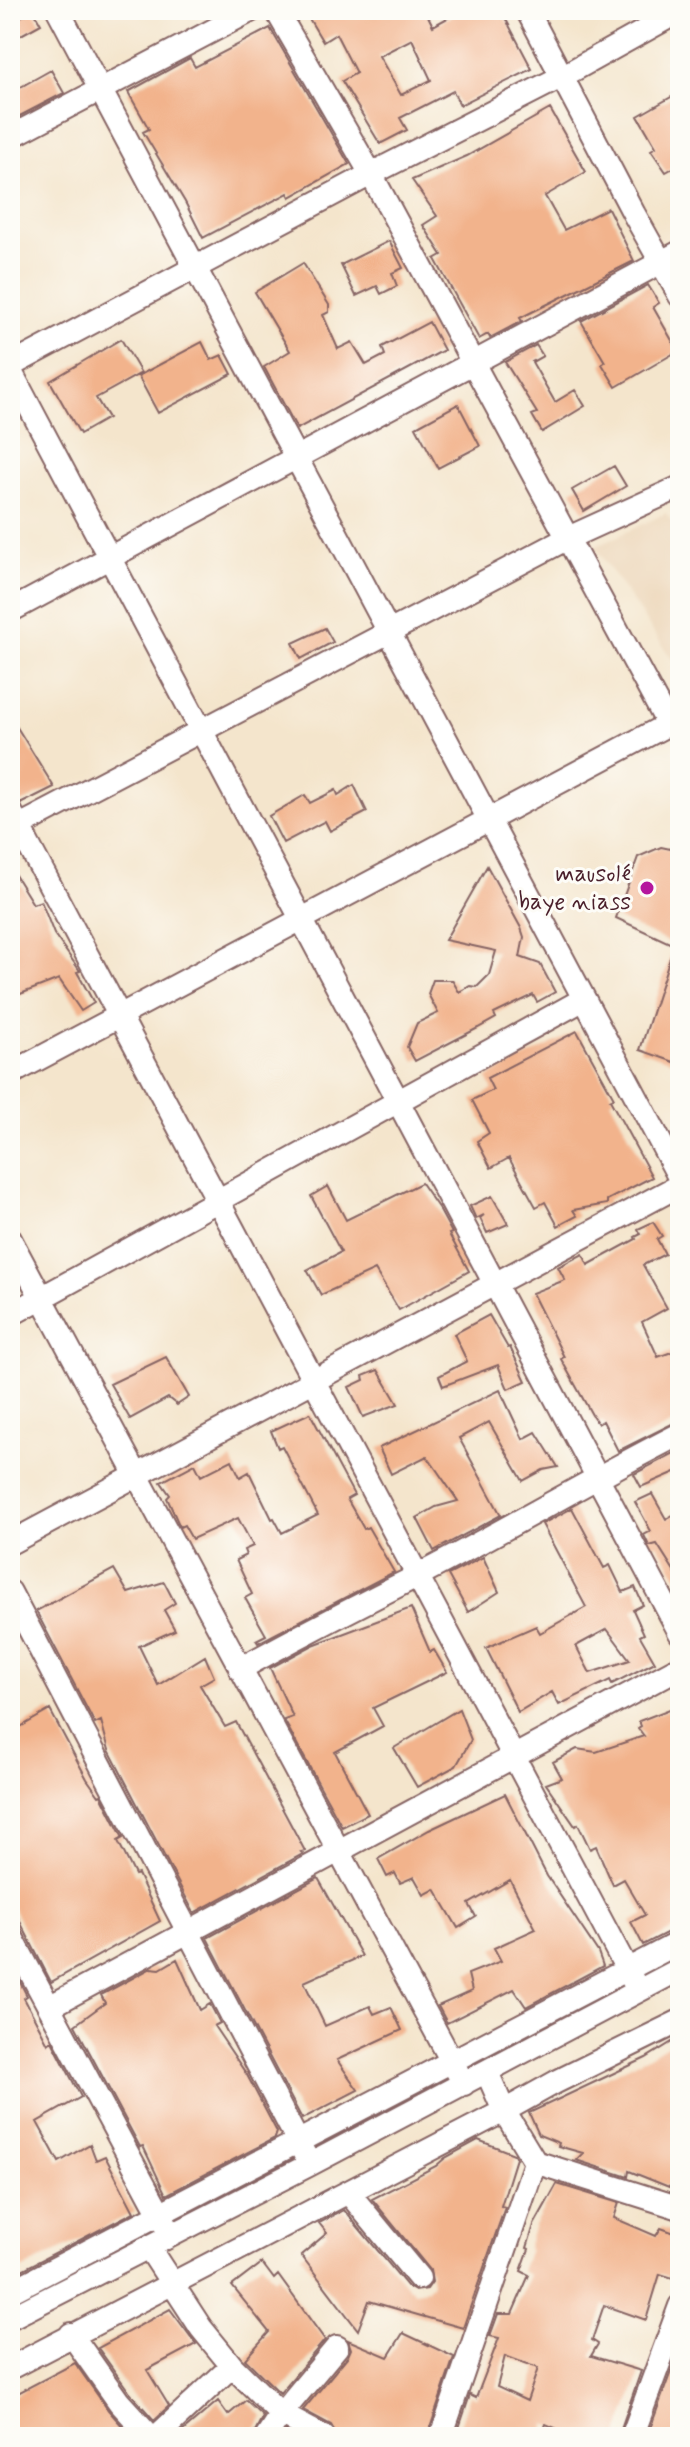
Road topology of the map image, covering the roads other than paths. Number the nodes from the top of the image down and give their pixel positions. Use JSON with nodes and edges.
{"nodes":[{"id":1,"x":58,"y":10,"type":"edge"},
{"id":2,"x":252,"y":10,"type":"edge"},
{"id":3,"x":276,"y":10,"type":"edge"},
{"id":4,"x":527,"y":10,"type":"edge"},
{"id":5,"x":680,"y":11,"type":"edge"},
{"id":6,"x":563,"y":76,"type":"junction"},
{"id":7,"x":102,"y":89,"type":"junction"},
{"id":8,"x":10,"y":137,"type":"edge"},
{"id":9,"x":371,"y":174,"type":"junction"},
{"id":10,"x":671,"y":257,"type":"edge"},
{"id":11,"x":196,"y":267,"type":"junction"},
{"id":12,"x":680,"y":296,"type":"edge"},
{"id":13,"x":473,"y":363,"type":"junction"},
{"id":14,"x":10,"y":368,"type":"edge"},
{"id":15,"x":297,"y":457,"type":"junction"},
{"id":16,"x":680,"y":487,"type":"edge"},
{"id":17,"x":568,"y":538,"type":"junction"},
{"id":18,"x":109,"y":558,"type":"junction"},
{"id":19,"x":10,"y":611,"type":"edge"},
{"id":20,"x":389,"y":631,"type":"junction"},
{"id":21,"x":674,"y":721,"type":"edge"},
{"id":22,"x":201,"y":730,"type":"junction"},
{"id":23,"x":489,"y":819,"type":"junction"},
{"id":24,"x":13,"y":822,"type":"edge"},
{"id":25,"x":301,"y":919,"type":"junction"},
{"id":26,"x":584,"y":999,"type":"junction"},
{"id":27,"x":120,"y":1016,"type":"junction"},
{"id":28,"x":10,"y":1074,"type":"edge"},
{"id":29,"x":398,"y":1101,"type":"junction"},
{"id":30,"x":680,"y":1182,"type":"edge"},
{"id":31,"x":218,"y":1200,"type":"junction"},
{"id":32,"x":10,"y":1239,"type":"edge"},
{"id":33,"x":494,"y":1283,"type":"junction"},
{"id":34,"x":41,"y":1298,"type":"junction"},
{"id":35,"x":10,"y":1315,"type":"edge"},
{"id":36,"x":314,"y":1379,"type":"junction"},
{"id":37,"x":680,"y":1434,"type":"edge"},
{"id":38,"x":136,"y":1474,"type":"junction"},
{"id":39,"x":598,"y":1476,"type":"junction"},
{"id":40,"x":10,"y":1543,"type":"edge"},
{"id":41,"x":418,"y":1575,"type":"junction"},
{"id":42,"x":10,"y":1592,"type":"edge"},
{"id":43,"x":680,"y":1633,"type":"edge"},
{"id":44,"x":680,"y":1667,"type":"edge"},
{"id":45,"x":240,"y":1669,"type":"junction"},
{"id":46,"x":515,"y":1756,"type":"junction"},
{"id":47,"x":337,"y":1851,"type":"junction"},
{"id":48,"x":188,"y":1932,"type":"junction"},
{"id":49,"x":10,"y":1934,"type":"edge"},
{"id":50,"x":680,"y":1942,"type":"edge"},
{"id":51,"x":629,"y":1969,"type":"junction"},
{"id":52,"x":680,"y":1969,"type":"edge"},
{"id":53,"x":638,"y":1990,"type":"junction"},
{"id":54,"x":49,"y":2007,"type":"junction"},
{"id":55,"x":680,"y":2021,"type":"edge"},
{"id":56,"x":450,"y":2062,"type":"junction"},
{"id":57,"x":487,"y":2072,"type":"junction"},
{"id":58,"x":464,"y":2084,"type":"junction"},
{"id":59,"x":504,"y":2111,"type":"junction"},
{"id":60,"x":299,"y":2141,"type":"junction"},
{"id":61,"x":535,"y":2162,"type":"junction"},
{"id":62,"x":309,"y":2165,"type":"junction"},
{"id":63,"x":348,"y":2192,"type":"junction"},
{"id":64,"x":680,"y":2208,"type":"edge"},
{"id":65,"x":159,"y":2215,"type":"junction"},
{"id":66,"x":173,"y":2236,"type":"junction"},
{"id":67,"x":149,"y":2248,"type":"junction"},
{"id":68,"x":419,"y":2278,"type":"dead end"},
{"id":69,"x":171,"y":2284,"type":"junction"},
{"id":70,"x":13,"y":2285,"type":"edge"},
{"id":71,"x":680,"y":2306,"type":"edge"},
{"id":72,"x":19,"y":2314,"type":"edge"},
{"id":73,"x":71,"y":2334,"type":"junction"},
{"id":74,"x":337,"y":2347,"type":"dead end"},
{"id":75,"x":232,"y":2366,"type":"junction"},
{"id":76,"x":10,"y":2368,"type":"edge"},
{"id":77,"x":281,"y":2414,"type":"junction"},
{"id":78,"x":154,"y":2437,"type":"edge"},
{"id":79,"x":266,"y":2437,"type":"edge"},
{"id":80,"x":324,"y":2437,"type":"edge"},
{"id":81,"x":441,"y":2437,"type":"edge"},
{"id":82,"x":632,"y":2437,"type":"edge"}],
"edges":[{"from":1,"to":7,"type":"street"},
{"from":2,"to":7,"type":"street"},
{"from":3,"to":9,"type":"street"},
{"from":4,"to":6,"type":"street"},
{"from":5,"to":6,"type":"street"},
{"from":6,"to":9,"type":"street"},
{"from":6,"to":10,"type":"street"},
{"from":7,"to":8,"type":"street"},
{"from":7,"to":11,"type":"street"},
{"from":9,"to":11,"type":"street"},
{"from":9,"to":13,"type":"street"},
{"from":10,"to":12,"type":"street"},
{"from":10,"to":13,"type":"street"},
{"from":11,"to":14,"type":"street"},
{"from":11,"to":15,"type":"street"},
{"from":13,"to":15,"type":"street"},
{"from":13,"to":17,"type":"street"},
{"from":14,"to":18,"type":"street"},
{"from":15,"to":18,"type":"street"},
{"from":15,"to":20,"type":"street"},
{"from":16,"to":17,"type":"street"},
{"from":17,"to":20,"type":"street"},
{"from":17,"to":21,"type":"street"},
{"from":18,"to":19,"type":"street"},
{"from":18,"to":22,"type":"street"},
{"from":20,"to":22,"type":"street"},
{"from":20,"to":23,"type":"street"},
{"from":21,"to":23,"type":"street"},
{"from":22,"to":24,"type":"street"},
{"from":22,"to":25,"type":"street"},
{"from":23,"to":25,"type":"street"},
{"from":23,"to":26,"type":"street"},
{"from":24,"to":27,"type":"street"},
{"from":25,"to":27,"type":"street"},
{"from":25,"to":29,"type":"street"},
{"from":26,"to":29,"type":"street"},
{"from":26,"to":30,"type":"street"},
{"from":27,"to":28,"type":"street"},
{"from":27,"to":31,"type":"street"},
{"from":29,"to":31,"type":"street"},
{"from":29,"to":33,"type":"street"},
{"from":30,"to":33,"type":"street"},
{"from":31,"to":34,"type":"street"},
{"from":31,"to":36,"type":"street"},
{"from":32,"to":34,"type":"street"},
{"from":33,"to":36,"type":"street"},
{"from":33,"to":39,"type":"street"},
{"from":34,"to":35,"type":"street"},
{"from":34,"to":38,"type":"street"},
{"from":36,"to":38,"type":"street"},
{"from":36,"to":41,"type":"street"},
{"from":37,"to":39,"type":"street"},
{"from":38,"to":40,"type":"street"},
{"from":38,"to":45,"type":"street"},
{"from":39,"to":41,"type":"street"},
{"from":39,"to":43,"type":"street"},
{"from":41,"to":45,"type":"street"},
{"from":41,"to":46,"type":"street"},
{"from":42,"to":48,"type":"street"},
{"from":44,"to":46,"type":"street"},
{"from":45,"to":47,"type":"street"},
{"from":46,"to":47,"type":"street"},
{"from":46,"to":51,"type":"street"},
{"from":47,"to":48,"type":"street"},
{"from":47,"to":56,"type":"street"},
{"from":48,"to":54,"type":"street"},
{"from":48,"to":60,"type":"street"},
{"from":49,"to":54,"type":"street"},
{"from":50,"to":51,"type":"street"},
{"from":51,"to":53,"type":"street"},
{"from":51,"to":56,"type":"street"},
{"from":52,"to":53,"type":"street"},
{"from":53,"to":57,"type":"street"},
{"from":54,"to":65,"type":"street"},
{"from":55,"to":59,"type":"street"},
{"from":56,"to":58,"type":"street"},
{"from":56,"to":60,"type":"street"},
{"from":57,"to":58,"type":"street"},
{"from":57,"to":59,"type":"street"},
{"from":58,"to":62,"type":"street"},
{"from":59,"to":61,"type":"street"},
{"from":59,"to":63,"type":"street"},
{"from":60,"to":62,"type":"street"},
{"from":60,"to":65,"type":"street"},
{"from":61,"to":64,"type":"street"},
{"from":61,"to":81,"type":"street"},
{"from":62,"to":66,"type":"street"},
{"from":63,"to":68,"type":"street"},
{"from":63,"to":69,"type":"street"},
{"from":65,"to":66,"type":"street"},
{"from":65,"to":70,"type":"street"},
{"from":66,"to":67,"type":"street"},
{"from":67,"to":69,"type":"street"},
{"from":67,"to":72,"type":"street"},
{"from":69,"to":73,"type":"street"},
{"from":69,"to":75,"type":"street"},
{"from":70,"to":72,"type":"street"},
{"from":71,"to":82,"type":"street"},
{"from":73,"to":76,"type":"street"},
{"from":73,"to":78,"type":"street"},
{"from":74,"to":77,"type":"street"},
{"from":75,"to":77,"type":"street"},
{"from":75,"to":78,"type":"street"},
{"from":77,"to":79,"type":"street"},
{"from":77,"to":80,"type":"street"}]}
